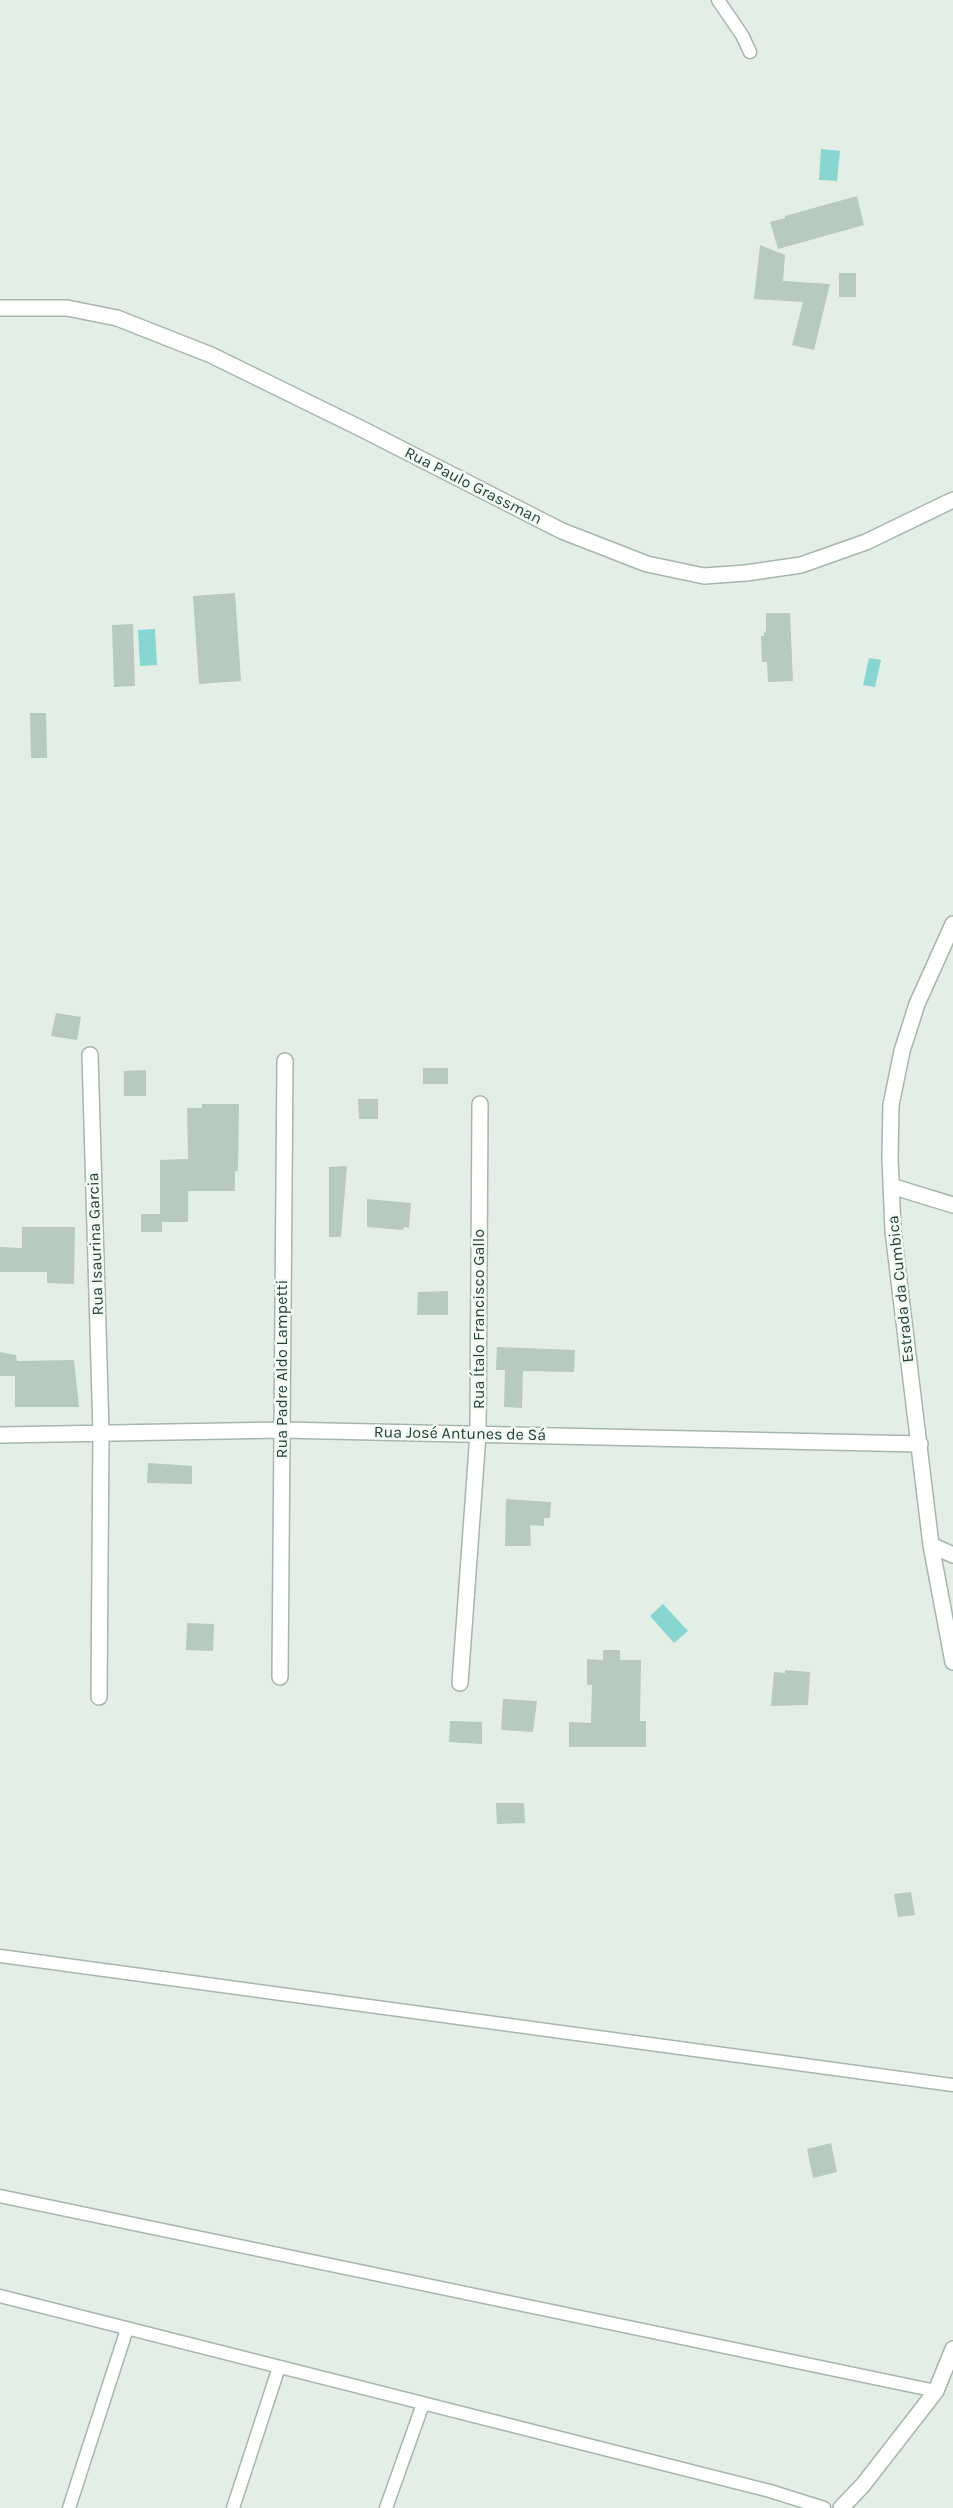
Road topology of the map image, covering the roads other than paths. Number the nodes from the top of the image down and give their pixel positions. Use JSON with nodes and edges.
{"nodes":[{"id":1,"x":718,"y":0,"type":"edge"},
{"id":2,"x":750,"y":52,"type":"dead end"},
{"id":3,"x":0,"y":308,"type":"edge"},
{"id":4,"x":953,"y":500,"type":"edge"},
{"id":5,"x":953,"y":924,"type":"edge"},
{"id":6,"x":90,"y":1055,"type":"dead end"},
{"id":7,"x":284,"y":1061,"type":"dead end"},
{"id":8,"x":480,"y":1104,"type":"dead end"},
{"id":9,"x":891,"y":1186,"type":"junction"},
{"id":10,"x":953,"y":1205,"type":"edge"},
{"id":11,"x":282,"y":1430,"type":"junction"},
{"id":12,"x":101,"y":1432,"type":"junction"},
{"id":13,"x":478,"y":1434,"type":"junction"},
{"id":14,"x":0,"y":1435,"type":"edge"},
{"id":15,"x":920,"y":1444,"type":"junction"},
{"id":16,"x":931,"y":1545,"type":"junction"},
{"id":17,"x":953,"y":1555,"type":"edge"},
{"id":18,"x":953,"y":1662,"type":"edge"},
{"id":19,"x":280,"y":1677,"type":"dead end"},
{"id":20,"x":460,"y":1683,"type":"dead end"},
{"id":21,"x":100,"y":1696,"type":"dead end"},
{"id":22,"x":0,"y":1956,"type":"edge"},
{"id":23,"x":953,"y":2085,"type":"edge"},
{"id":24,"x":0,"y":2196,"type":"edge"},
{"id":25,"x":0,"y":2296,"type":"edge"},
{"id":26,"x":127,"y":2329,"type":"junction"},
{"id":27,"x":953,"y":2349,"type":"edge"},
{"id":28,"x":279,"y":2367,"type":"junction"},
{"id":29,"x":936,"y":2392,"type":"junction"},
{"id":30,"x":423,"y":2404,"type":"junction"},
{"id":31,"x":68,"y":2508,"type":"edge"},
{"id":32,"x":233,"y":2508,"type":"edge"},
{"id":33,"x":386,"y":2508,"type":"edge"},
{"id":34,"x":824,"y":2508,"type":"edge"},
{"id":35,"x":841,"y":2508,"type":"edge"}],
"edges":[{"from":1,"to":2,"type":"lane"},
{"from":3,"to":4,"type":"street","name":"Rua Paulo Grassman"},
{"from":5,"to":9,"type":"street","name":"Estrada da Cumbica"},
{"from":6,"to":12,"type":"street","name":"Rua Isaurina Garcia"},
{"from":7,"to":11,"type":"street","name":"Rua Padre Aldo Lampetti"},
{"from":8,"to":13,"type":"street","name":"Rua Ítalo Francisco Gallo"},
{"from":9,"to":10,"type":"street"},
{"from":9,"to":15,"type":"street","name":"Estrada da Cumbica"},
{"from":11,"to":12,"type":"street","name":"Rua José Antunes de Sá"},
{"from":11,"to":13,"type":"street","name":"Rua José Antunes de Sá"},
{"from":11,"to":19,"type":"street","name":"Rua Padre Aldo Lampetti"},
{"from":12,"to":14,"type":"street","name":"Rua José Antunes de Sá"},
{"from":12,"to":21,"type":"street","name":"Rua Isaurina Garcia"},
{"from":13,"to":15,"type":"street","name":"Rua José Antunes de Sá"},
{"from":13,"to":20,"type":"street","name":"Rua Ítalo Francisco Gallo"},
{"from":15,"to":16,"type":"street","name":"Estrada da Cumbica"},
{"from":16,"to":17,"type":"street"},
{"from":16,"to":18,"type":"street","name":"Estrada da Cumbica"},
{"from":22,"to":23,"type":"lane"},
{"from":24,"to":29,"type":"lane"},
{"from":25,"to":26,"type":"lane"},
{"from":26,"to":28,"type":"lane"},
{"from":26,"to":31,"type":"lane"},
{"from":27,"to":29,"type":"street"},
{"from":28,"to":30,"type":"lane"},
{"from":28,"to":32,"type":"lane"},
{"from":29,"to":35,"type":"street"},
{"from":30,"to":33,"type":"lane"},
{"from":30,"to":34,"type":"lane"}]}
